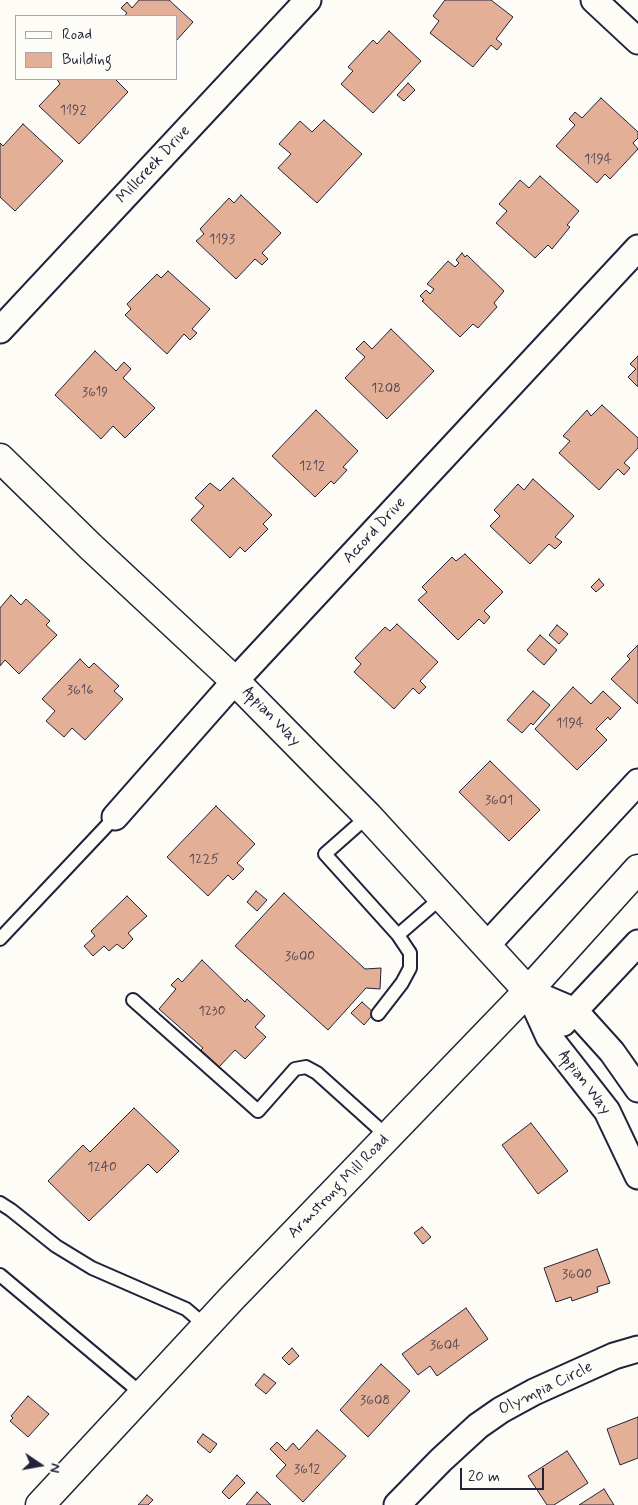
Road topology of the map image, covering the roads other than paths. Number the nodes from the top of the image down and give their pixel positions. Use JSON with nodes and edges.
{"nodes":[{"id":1,"x":308,"y":0,"type":"edge"},
{"id":2,"x":594,"y":0,"type":"edge"},
{"id":3,"x":638,"y":41,"type":"edge"},
{"id":4,"x":638,"y":248,"type":"edge"},
{"id":5,"x":0,"y":330,"type":"edge"},
{"id":6,"x":0,"y":458,"type":"edge"},
{"id":7,"x":235,"y":681,"type":"junction"},
{"id":8,"x":638,"y":782,"type":"edge"},
{"id":9,"x":368,"y":816,"type":"junction"},
{"id":10,"x":116,"y":817,"type":"joint"},
{"id":11,"x":638,"y":869,"type":"edge"},
{"id":12,"x":442,"y":897,"type":"junction"},
{"id":13,"x":398,"y":935,"type":"junction"},
{"id":14,"x":0,"y":939,"type":"edge"},
{"id":15,"x":638,"y":943,"type":"edge"},
{"id":16,"x":487,"y":945,"type":"junction"},
{"id":17,"x":528,"y":991,"type":"junction"},
{"id":18,"x":133,"y":1000,"type":"dead end"},
{"id":19,"x":574,"y":1011,"type":"junction"},
{"id":20,"x":378,"y":1014,"type":"dead end"},
{"id":21,"x":549,"y":1037,"type":"junction"},
{"id":22,"x":638,"y":1089,"type":"edge"},
{"id":23,"x":387,"y":1136,"type":"junction"},
{"id":24,"x":638,"y":1176,"type":"edge"},
{"id":25,"x":0,"y":1203,"type":"edge"},
{"id":26,"x":0,"y":1275,"type":"edge"},
{"id":27,"x":206,"y":1326,"type":"junction"},
{"id":28,"x":638,"y":1349,"type":"edge"},
{"id":29,"x":142,"y":1394,"type":"junction"},
{"id":30,"x":40,"y":1505,"type":"edge"},
{"id":31,"x":397,"y":1505,"type":"edge"}],
"edges":[{"from":1,"to":5,"type":"street","name":"Millcreek Drive"},
{"from":2,"to":3,"type":"street"},
{"from":4,"to":7,"type":"street","name":"Accord Drive"},
{"from":6,"to":7,"type":"main road","name":"Appian Way"},
{"from":7,"to":9,"type":"main road","name":"Appian Way"},
{"from":7,"to":10,"type":"street","name":"Accord Drive"},
{"from":8,"to":16,"type":"street"},
{"from":9,"to":12,"type":"main road","name":"Appian Way"},
{"from":9,"to":13,"type":"lane"},
{"from":10,"to":14,"type":"lane"},
{"from":11,"to":17,"type":"main road","name":"Armstrong Mill Road"},
{"from":12,"to":13,"type":"lane"},
{"from":12,"to":16,"type":"main road","name":"Appian Way"},
{"from":13,"to":20,"type":"lane"},
{"from":15,"to":19,"type":"street"},
{"from":16,"to":17,"type":"main road","name":"Appian Way"},
{"from":17,"to":19,"type":"street","name":"Appian Way"},
{"from":17,"to":21,"type":"street","name":"Appian Way"},
{"from":17,"to":23,"type":"main road","name":"Armstrong Mill Road"},
{"from":18,"to":23,"type":"lane"},
{"from":19,"to":21,"type":"street"},
{"from":19,"to":22,"type":"street","name":"Appian Way"},
{"from":21,"to":24,"type":"street","name":"Appian Way"},
{"from":23,"to":27,"type":"main road","name":"Armstrong Mill Road"},
{"from":25,"to":27,"type":"lane"},
{"from":26,"to":29,"type":"lane"},
{"from":27,"to":29,"type":"main road","name":"Armstrong Mill Road"},
{"from":28,"to":31,"type":"street","name":"Olympia Circle"},
{"from":29,"to":30,"type":"main road","name":"Armstrong Mill Road"}]}
